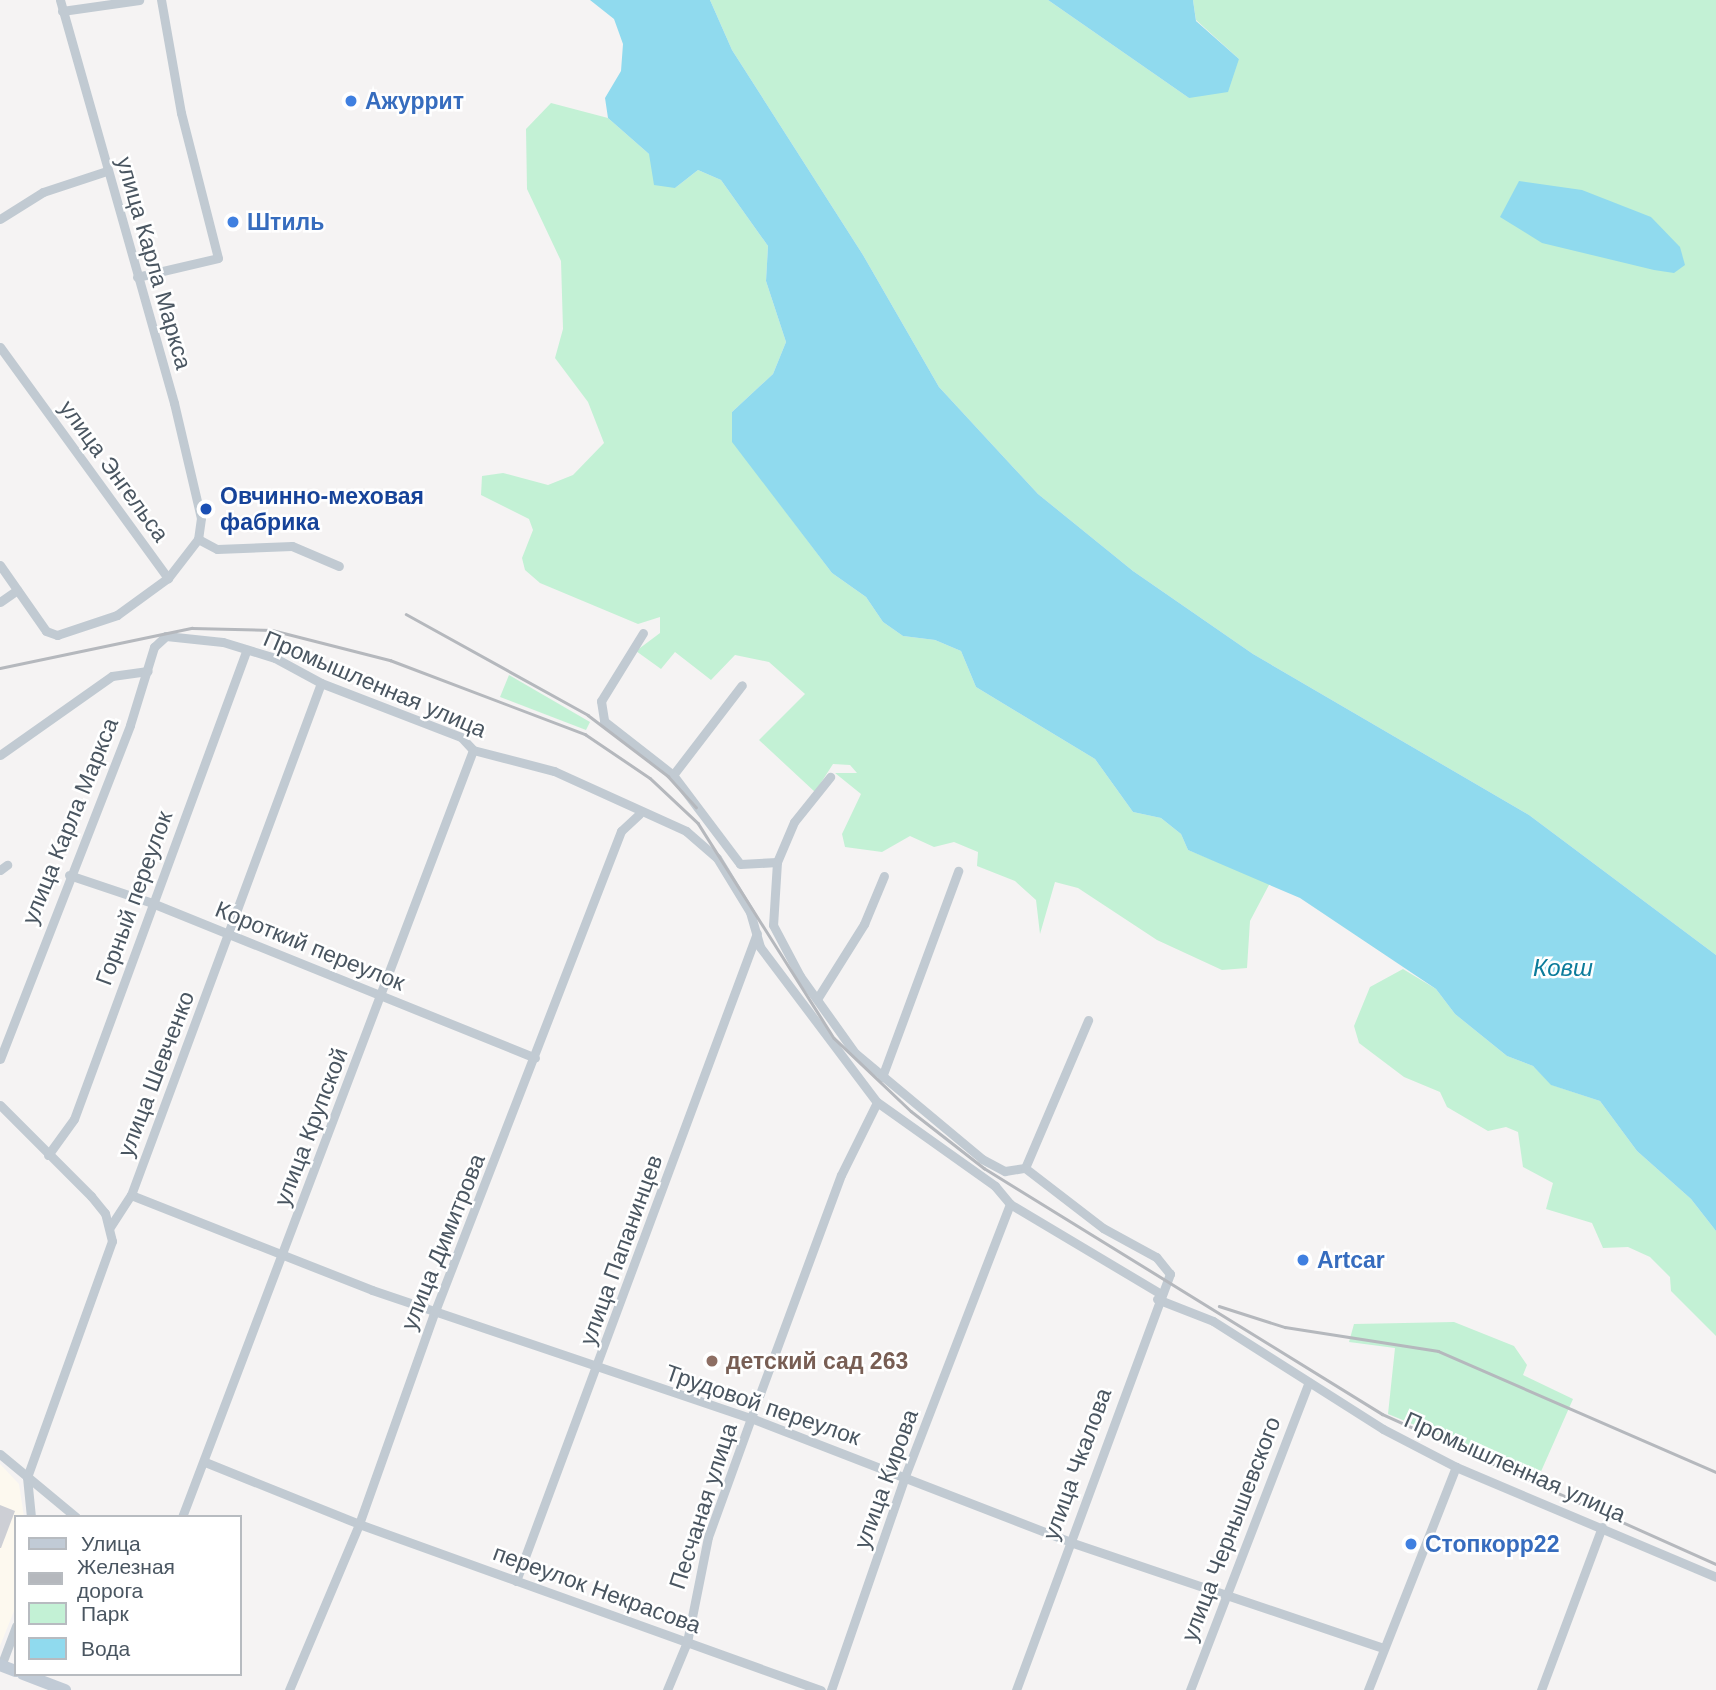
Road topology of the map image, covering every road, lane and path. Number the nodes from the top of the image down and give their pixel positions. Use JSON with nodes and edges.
{"nodes":[{"id":1,"x":60,"y":0,"type":"edge"},
{"id":2,"x":139,"y":0,"type":"edge"},
{"id":3,"x":161,"y":0,"type":"edge"},
{"id":4,"x":62,"y":11,"type":"junction"},
{"id":5,"x":107,"y":171,"type":"junction"},
{"id":6,"x":0,"y":219,"type":"edge"},
{"id":7,"x":137,"y":277,"type":"junction"},
{"id":8,"x":0,"y":347,"type":"edge"},
{"id":9,"x":198,"y":539,"type":"junction"},
{"id":10,"x":0,"y":565,"type":"edge"},
{"id":11,"x":339,"y":566,"type":"dead end"},
{"id":12,"x":168,"y":578,"type":"junction"},
{"id":13,"x":17,"y":590,"type":"junction"},
{"id":14,"x":0,"y":602,"type":"edge"},
{"id":15,"x":643,"y":633,"type":"dead end"},
{"id":16,"x":159,"y":637,"type":"joint"},
{"id":17,"x":247,"y":650,"type":"junction"},
{"id":18,"x":148,"y":671,"type":"junction"},
{"id":19,"x":321,"y":683,"type":"junction"},
{"id":20,"x":742,"y":685,"type":"dead end"},
{"id":21,"x":473,"y":750,"type":"junction"},
{"id":22,"x":0,"y":755,"type":"edge"},
{"id":23,"x":673,"y":775,"type":"junction"},
{"id":24,"x":830,"y":777,"type":"dead end"},
{"id":25,"x":639,"y":814,"type":"junction"},
{"id":26,"x":777,"y":862,"type":"junction"},
{"id":27,"x":958,"y":872,"type":"dead end"},
{"id":28,"x":69,"y":875,"type":"junction"},
{"id":29,"x":884,"y":876,"type":"dead end"},
{"id":30,"x":152,"y":903,"type":"junction"},
{"id":31,"x":758,"y":930,"type":"junction"},
{"id":32,"x":230,"y":935,"type":"junction"},
{"id":33,"x":383,"y":997,"type":"junction"},
{"id":34,"x":817,"y":999,"type":"junction"},
{"id":35,"x":1088,"y":1020,"type":"dead end"},
{"id":36,"x":534,"y":1058,"type":"junction"},
{"id":37,"x":0,"y":1059,"type":"edge"},
{"id":38,"x":883,"y":1077,"type":"junction"},
{"id":39,"x":877,"y":1102,"type":"junction"},
{"id":40,"x":0,"y":1105,"type":"edge"},
{"id":41,"x":48,"y":1155,"type":"junction"},
{"id":42,"x":1025,"y":1168,"type":"junction"},
{"id":43,"x":131,"y":1195,"type":"junction"},
{"id":44,"x":1010,"y":1204,"type":"junction"},
{"id":45,"x":110,"y":1227,"type":"junction"},
{"id":46,"x":282,"y":1252,"type":"junction"},
{"id":47,"x":1159,"y":1296,"type":"junction"},
{"id":48,"x":435,"y":1311,"type":"junction"},
{"id":49,"x":597,"y":1369,"type":"junction"},
{"id":50,"x":1308,"y":1381,"type":"junction"},
{"id":51,"x":751,"y":1418,"type":"junction"},
{"id":52,"x":0,"y":1454,"type":"edge"},
{"id":53,"x":205,"y":1462,"type":"junction"},
{"id":54,"x":1456,"y":1467,"type":"junction"},
{"id":55,"x":905,"y":1476,"type":"junction"},
{"id":56,"x":27,"y":1477,"type":"junction"},
{"id":57,"x":31,"y":1515,"type":"edge"},
{"id":58,"x":74,"y":1515,"type":"edge"},
{"id":59,"x":183,"y":1515,"type":"edge"},
{"id":60,"x":359,"y":1524,"type":"junction"},
{"id":61,"x":1602,"y":1527,"type":"junction"},
{"id":62,"x":1070,"y":1542,"type":"junction"},
{"id":63,"x":1716,"y":1577,"type":"edge"},
{"id":64,"x":516,"y":1581,"type":"junction"},
{"id":65,"x":1229,"y":1593,"type":"junction"},
{"id":66,"x":14,"y":1631,"type":"edge"},
{"id":67,"x":687,"y":1642,"type":"junction"},
{"id":68,"x":1384,"y":1648,"type":"junction"},
{"id":69,"x":1,"y":1666,"type":"edge"},
{"id":70,"x":28,"y":1676,"type":"edge"},
{"id":71,"x":65,"y":1690,"type":"edge"},
{"id":72,"x":289,"y":1690,"type":"edge"},
{"id":73,"x":667,"y":1690,"type":"edge"},
{"id":74,"x":821,"y":1690,"type":"edge"},
{"id":75,"x":831,"y":1690,"type":"edge"},
{"id":76,"x":1016,"y":1690,"type":"edge"},
{"id":77,"x":1190,"y":1690,"type":"edge"},
{"id":78,"x":1368,"y":1690,"type":"edge"},
{"id":79,"x":1541,"y":1690,"type":"edge"}],
"edges":[{"from":1,"to":4,"type":"street","name":"улица Карла Маркса"},
{"from":2,"to":4,"type":"street"},
{"from":3,"to":7,"type":"street"},
{"from":4,"to":5,"type":"street","name":"улица Карла Маркса"},
{"from":5,"to":6,"type":"street"},
{"from":5,"to":7,"type":"street","name":"улица Карла Маркса"},
{"from":7,"to":9,"type":"street","name":"улица Карла Маркса"},
{"from":8,"to":12,"type":"street","name":"улица Энгельса"},
{"from":9,"to":11,"type":"street"},
{"from":9,"to":12,"type":"street","name":"улица Энгельса"},
{"from":10,"to":13,"type":"street"},
{"from":12,"to":13,"type":"street"},
{"from":13,"to":14,"type":"street"},
{"from":15,"to":23,"type":"street"},
{"from":16,"to":17,"type":"street","name":"Промышленная улица"},
{"from":16,"to":18,"type":"street","name":"улица Карла Маркса"},
{"from":17,"to":19,"type":"street","name":"Промышленная улица"},
{"from":17,"to":30,"type":"street","name":"Горный переулок"},
{"from":18,"to":22,"type":"street"},
{"from":18,"to":28,"type":"street","name":"улица Карла Маркса"},
{"from":19,"to":21,"type":"street","name":"Промышленная улица"},
{"from":19,"to":32,"type":"street","name":"улица Шевченко"},
{"from":20,"to":23,"type":"street"},
{"from":21,"to":25,"type":"street","name":"Промышленная улица"},
{"from":21,"to":33,"type":"street","name":"улица Крупской"},
{"from":23,"to":26,"type":"street"},
{"from":24,"to":26,"type":"street"},
{"from":25,"to":31,"type":"street","name":"Промышленная улица"},
{"from":25,"to":36,"type":"street","name":"улица Димитрова"},
{"from":26,"to":34,"type":"street"},
{"from":27,"to":38,"type":"street"},
{"from":28,"to":30,"type":"street","name":"Короткий переулок"},
{"from":28,"to":37,"type":"street","name":"улица Карла Маркса"},
{"from":29,"to":34,"type":"street"},
{"from":30,"to":32,"type":"street","name":"Короткий переулок"},
{"from":30,"to":41,"type":"street","name":"Горный переулок"},
{"from":31,"to":39,"type":"street","name":"Промышленная улица"},
{"from":31,"to":49,"type":"street","name":"улица Папанинцев"},
{"from":32,"to":33,"type":"street","name":"Короткий переулок"},
{"from":32,"to":43,"type":"street","name":"улица Шевченко"},
{"from":33,"to":36,"type":"street","name":"Короткий переулок"},
{"from":33,"to":46,"type":"street","name":"улица Крупской"},
{"from":34,"to":38,"type":"street"},
{"from":35,"to":42,"type":"street"},
{"from":36,"to":48,"type":"street","name":"улица Димитрова"},
{"from":38,"to":42,"type":"street"},
{"from":39,"to":44,"type":"street","name":"Промышленная улица"},
{"from":39,"to":51,"type":"street","name":"Песчаная улица"},
{"from":40,"to":41,"type":"street"},
{"from":41,"to":45,"type":"street"},
{"from":42,"to":47,"type":"street","name":"улица Чкалова"},
{"from":43,"to":45,"type":"street","name":"улица Шевченко"},
{"from":43,"to":46,"type":"street","name":"Трудовой переулок"},
{"from":44,"to":47,"type":"street","name":"Промышленная улица"},
{"from":44,"to":55,"type":"street","name":"улица Кирова"},
{"from":45,"to":56,"type":"street","name":"улица Шевченко"},
{"from":46,"to":48,"type":"street","name":"Трудовой переулок"},
{"from":46,"to":53,"type":"street","name":"улица Крупской"},
{"from":47,"to":50,"type":"street","name":"Промышленная улица"},
{"from":47,"to":62,"type":"street","name":"улица Чкалова"},
{"from":48,"to":49,"type":"street","name":"Трудовой переулок"},
{"from":48,"to":60,"type":"street","name":"улица Димитрова"},
{"from":49,"to":51,"type":"street","name":"Трудовой переулок"},
{"from":49,"to":64,"type":"street","name":"улица Папанинцев"},
{"from":50,"to":54,"type":"street","name":"Промышленная улица"},
{"from":50,"to":65,"type":"street","name":"улица Чернышевского"},
{"from":51,"to":55,"type":"street","name":"Трудовой переулок"},
{"from":51,"to":67,"type":"street","name":"Песчаная улица"},
{"from":52,"to":56,"type":"street"},
{"from":53,"to":59,"type":"street","name":"улица Крупской"},
{"from":53,"to":60,"type":"street","name":"переулок Некрасова"},
{"from":54,"to":61,"type":"street","name":"Промышленная улица"},
{"from":54,"to":68,"type":"street"},
{"from":55,"to":62,"type":"street","name":"Трудовой переулок"},
{"from":55,"to":75,"type":"street","name":"улица Кирова"},
{"from":56,"to":57,"type":"street"},
{"from":56,"to":58,"type":"street"},
{"from":60,"to":64,"type":"street","name":"переулок Некрасова"},
{"from":60,"to":72,"type":"street","name":"улица Димитрова"},
{"from":61,"to":63,"type":"street","name":"Промышленная улица"},
{"from":61,"to":79,"type":"street"},
{"from":62,"to":65,"type":"street","name":"Трудовой переулок"},
{"from":62,"to":76,"type":"street","name":"улица Чкалова"},
{"from":64,"to":67,"type":"street","name":"переулок Некрасова"},
{"from":65,"to":68,"type":"street","name":"Трудовой переулок"},
{"from":65,"to":77,"type":"street","name":"улица Чернышевского"},
{"from":66,"to":69,"type":"street"},
{"from":67,"to":73,"type":"street","name":"Песчаная улица"},
{"from":67,"to":74,"type":"street","name":"переулок Некрасова"},
{"from":68,"to":78,"type":"street"},
{"from":70,"to":71,"type":"main road"}]}
